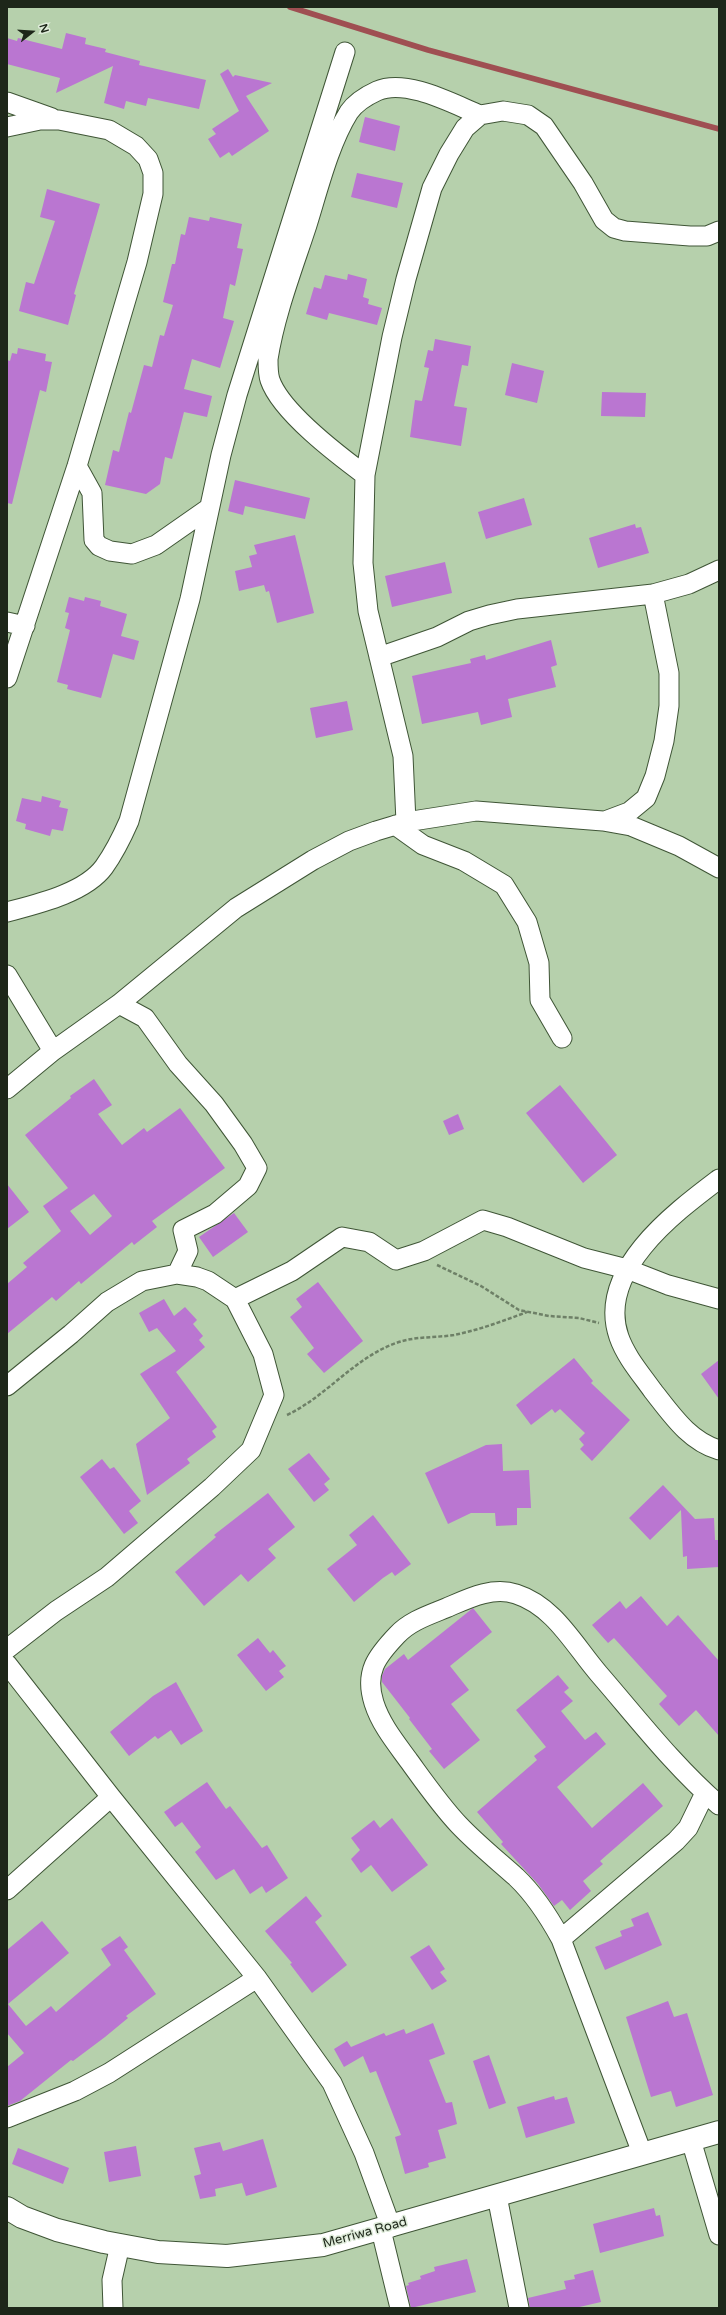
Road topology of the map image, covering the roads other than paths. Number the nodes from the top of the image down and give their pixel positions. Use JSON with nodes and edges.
{"nodes":[{"id":1,"x":345,"y":52,"type":"dead end"},
{"id":2,"x":7,"y":102,"type":"edge"},
{"id":3,"x":480,"y":115,"type":"junction"},
{"id":4,"x":59,"y":120,"type":"junction"},
{"id":5,"x":7,"y":127,"type":"edge"},
{"id":6,"x":719,"y":232,"type":"edge"},
{"id":7,"x":77,"y":466,"type":"junction"},
{"id":8,"x":365,"y":475,"type":"junction"},
{"id":9,"x":209,"y":508,"type":"junction"},
{"id":10,"x":719,"y":570,"type":"edge"},
{"id":11,"x":653,"y":594,"type":"junction"},
{"id":12,"x":16,"y":624,"type":"edge"},
{"id":13,"x":379,"y":657,"type":"junction"},
{"id":14,"x":7,"y":678,"type":"edge"},
{"id":15,"x":603,"y":821,"type":"junction"},
{"id":16,"x":400,"y":823,"type":"junction"},
{"id":17,"x":719,"y":868,"type":"edge"},
{"id":18,"x":7,"y":912,"type":"edge"},
{"id":19,"x":7,"y":975,"type":"edge"},
{"id":20,"x":119,"y":1004,"type":"junction"},
{"id":21,"x":562,"y":1038,"type":"dead end"},
{"id":22,"x":53,"y":1051,"type":"junction"},
{"id":23,"x":7,"y":1089,"type":"edge"},
{"id":24,"x":719,"y":1179,"type":"edge"},
{"id":25,"x":627,"y":1269,"type":"junction"},
{"id":26,"x":177,"y":1274,"type":"junction"},
{"id":27,"x":235,"y":1299,"type":"junction"},
{"id":28,"x":719,"y":1299,"type":"edge"},
{"id":29,"x":7,"y":1386,"type":"edge"},
{"id":30,"x":719,"y":1450,"type":"edge"},
{"id":31,"x":7,"y":1649,"type":"edge"},
{"id":32,"x":7,"y":1664,"type":"edge"},
{"id":33,"x":111,"y":1797,"type":"junction"},
{"id":34,"x":712,"y":1799,"type":"edge"},
{"id":35,"x":7,"y":1890,"type":"edge"},
{"id":36,"x":561,"y":1939,"type":"junction"},
{"id":37,"x":257,"y":1978,"type":"junction"},
{"id":38,"x":7,"y":2118,"type":"edge"},
{"id":39,"x":719,"y":2132,"type":"edge"},
{"id":40,"x":691,"y":2140,"type":"junction"},
{"id":41,"x":642,"y":2153,"type":"junction"},
{"id":42,"x":497,"y":2196,"type":"junction"},
{"id":43,"x":7,"y":2208,"type":"edge"},
{"id":44,"x":386,"y":2228,"type":"junction"},
{"id":45,"x":719,"y":2235,"type":"edge"},
{"id":46,"x":120,"y":2245,"type":"junction"},
{"id":47,"x":113,"y":2308,"type":"edge"},
{"id":48,"x":400,"y":2308,"type":"edge"},
{"id":49,"x":519,"y":2308,"type":"edge"}],
"edges":[{"from":1,"to":9,"type":"street"},
{"from":2,"to":4,"type":"street"},
{"from":3,"to":6,"type":"street"},
{"from":3,"to":8,"type":"street"},
{"from":3,"to":8,"type":"street"},
{"from":4,"to":5,"type":"street"},
{"from":4,"to":7,"type":"street"},
{"from":7,"to":9,"type":"street"},
{"from":7,"to":12,"type":"street"},
{"from":8,"to":13,"type":"street"},
{"from":9,"to":18,"type":"street"},
{"from":10,"to":11,"type":"street"},
{"from":11,"to":13,"type":"street"},
{"from":11,"to":15,"type":"street"},
{"from":12,"to":14,"type":"street"},
{"from":13,"to":16,"type":"street"},
{"from":15,"to":16,"type":"street"},
{"from":15,"to":17,"type":"street"},
{"from":16,"to":20,"type":"street"},
{"from":16,"to":21,"type":"street"},
{"from":19,"to":22,"type":"street"},
{"from":20,"to":22,"type":"street"},
{"from":20,"to":26,"type":"street"},
{"from":22,"to":23,"type":"street"},
{"from":24,"to":25,"type":"street"},
{"from":25,"to":27,"type":"street"},
{"from":25,"to":28,"type":"street"},
{"from":25,"to":30,"type":"street"},
{"from":26,"to":27,"type":"street"},
{"from":26,"to":29,"type":"street"},
{"from":27,"to":31,"type":"street"},
{"from":32,"to":33,"type":"street"},
{"from":33,"to":35,"type":"street"},
{"from":33,"to":37,"type":"street"},
{"from":34,"to":36,"type":"street"},
{"from":34,"to":36,"type":"street"},
{"from":36,"to":41,"type":"street"},
{"from":37,"to":38,"type":"street"},
{"from":37,"to":44,"type":"street"},
{"from":39,"to":40,"type":"street","name":"Merriwa Road"},
{"from":40,"to":41,"type":"street","name":"Merriwa Road"},
{"from":40,"to":45,"type":"street"},
{"from":41,"to":42,"type":"street","name":"Merriwa Road"},
{"from":42,"to":44,"type":"street","name":"Merriwa Road"},
{"from":42,"to":49,"type":"street"},
{"from":43,"to":46,"type":"street","name":"Merriwa Road"},
{"from":44,"to":46,"type":"street","name":"Merriwa Road"},
{"from":44,"to":48,"type":"street"},
{"from":46,"to":47,"type":"street"}]}
